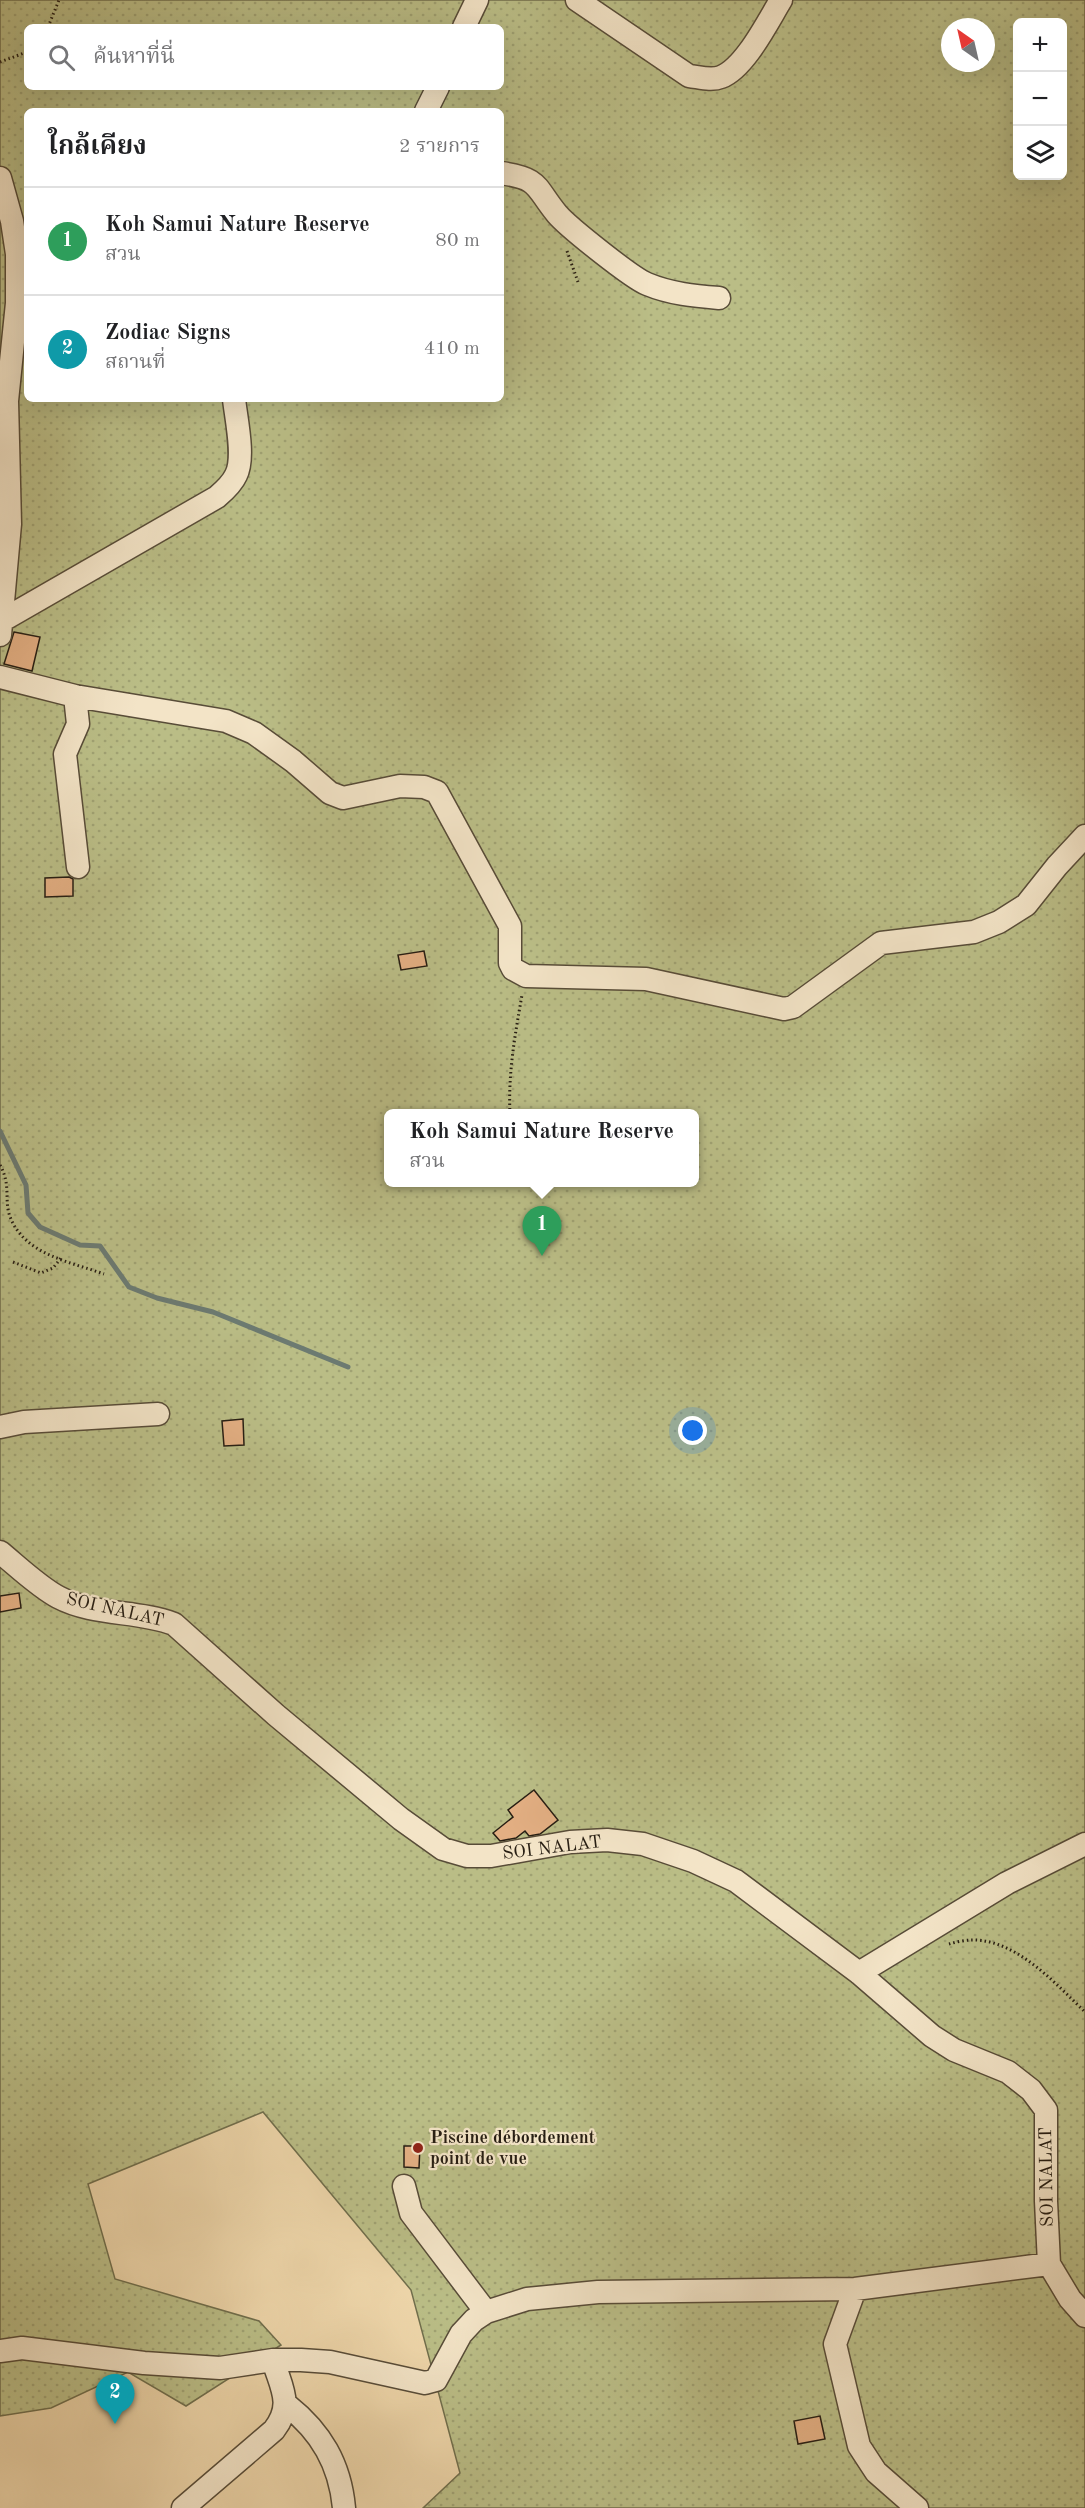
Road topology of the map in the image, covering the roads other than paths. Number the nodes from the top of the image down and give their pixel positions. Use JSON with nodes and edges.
{"nodes":[{"id":1,"x":477,"y":0,"type":"edge"},
{"id":2,"x":577,"y":0,"type":"edge"},
{"id":3,"x":781,"y":0,"type":"edge"},
{"id":4,"x":466,"y":24,"type":"edge"},
{"id":5,"x":436,"y":90,"type":"edge"},
{"id":6,"x":428,"y":108,"type":"edge"},
{"id":7,"x":504,"y":174,"type":"edge"},
{"id":8,"x":0,"y":178,"type":"edge"},
{"id":9,"x":719,"y":297,"type":"dead end"},
{"id":10,"x":8,"y":306,"type":"edge"},
{"id":11,"x":234,"y":402,"type":"edge"},
{"id":12,"x":2,"y":628,"type":"edge"},
{"id":13,"x":0,"y":677,"type":"edge"},
{"id":14,"x":75,"y":696,"type":"junction"},
{"id":15,"x":1085,"y":837,"type":"edge"},
{"id":16,"x":78,"y":867,"type":"dead end"},
{"id":17,"x":158,"y":1414,"type":"dead end"},
{"id":18,"x":0,"y":1427,"type":"edge"},
{"id":19,"x":0,"y":1552,"type":"edge"},
{"id":20,"x":1085,"y":1844,"type":"edge"},
{"id":21,"x":860,"y":1973,"type":"junction"},
{"id":22,"x":404,"y":2186,"type":"dead end"},
{"id":23,"x":1049,"y":2264,"type":"junction"},
{"id":24,"x":855,"y":2289,"type":"junction"},
{"id":25,"x":486,"y":2312,"type":"junction"},
{"id":26,"x":1085,"y":2316,"type":"edge"},
{"id":27,"x":0,"y":2351,"type":"edge"},
{"id":28,"x":273,"y":2360,"type":"junction"},
{"id":29,"x":287,"y":2405,"type":"junction"},
{"id":30,"x":183,"y":2508,"type":"edge"},
{"id":31,"x":344,"y":2508,"type":"edge"},
{"id":32,"x":917,"y":2508,"type":"edge"}],
"edges":[{"from":1,"to":4,"type":"street"},
{"from":2,"to":3,"type":"street"},
{"from":5,"to":6,"type":"street"},
{"from":7,"to":9,"type":"street"},
{"from":8,"to":10,"type":"street"},
{"from":10,"to":12,"type":"street"},
{"from":11,"to":12,"type":"street"},
{"from":13,"to":14,"type":"street"},
{"from":14,"to":15,"type":"street"},
{"from":14,"to":16,"type":"street"},
{"from":17,"to":18,"type":"street"},
{"from":19,"to":21,"type":"street","name":"SOI NALAT"},
{"from":20,"to":21,"type":"street"},
{"from":21,"to":23,"type":"street","name":"SOI NALAT"},
{"from":22,"to":25,"type":"street"},
{"from":23,"to":24,"type":"street"},
{"from":23,"to":26,"type":"street","name":"SOI NALAT"},
{"from":24,"to":25,"type":"street"},
{"from":24,"to":32,"type":"street"},
{"from":25,"to":28,"type":"street"},
{"from":27,"to":28,"type":"street"},
{"from":28,"to":29,"type":"street"},
{"from":29,"to":30,"type":"street"},
{"from":29,"to":31,"type":"street"}]}
